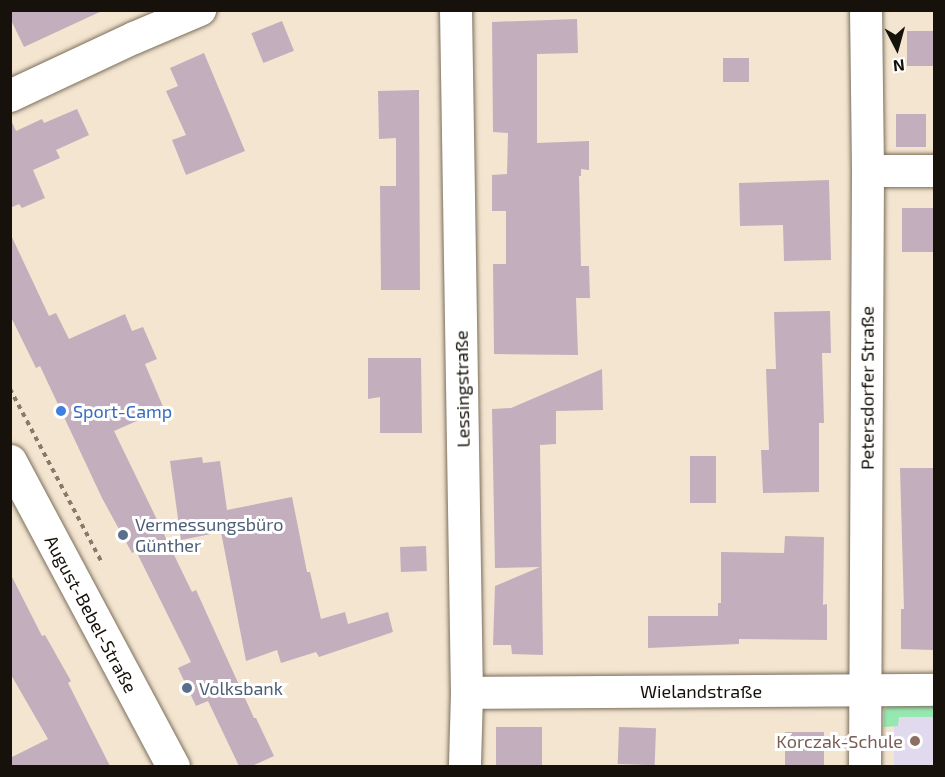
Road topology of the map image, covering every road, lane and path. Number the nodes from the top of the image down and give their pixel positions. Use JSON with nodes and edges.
{"nodes":[{"id":1,"x":200,"y":10,"type":"edge"},
{"id":2,"x":456,"y":10,"type":"edge"},
{"id":3,"x":866,"y":10,"type":"edge"},
{"id":4,"x":134,"y":24,"type":"edge"},
{"id":5,"x":10,"y":96,"type":"edge"},
{"id":6,"x":868,"y":171,"type":"junction"},
{"id":7,"x":934,"y":171,"type":"edge"},
{"id":8,"x":10,"y":461,"type":"edge"},
{"id":9,"x":865,"y":690,"type":"junction"},
{"id":10,"x":934,"y":690,"type":"edge"},
{"id":11,"x":467,"y":693,"type":"junction"},
{"id":12,"x":173,"y":766,"type":"edge"},
{"id":13,"x":465,"y":766,"type":"edge"},
{"id":14,"x":865,"y":766,"type":"edge"}],
"edges":[{"from":1,"to":4,"type":"street"},
{"from":2,"to":11,"type":"street","name":"Lessingstraße"},
{"from":3,"to":6,"type":"street","name":"Petersdorfer Straße"},
{"from":4,"to":5,"type":"street"},
{"from":6,"to":7,"type":"street"},
{"from":6,"to":9,"type":"street","name":"Petersdorfer Straße"},
{"from":8,"to":12,"type":"main road","name":"August-Bebel-Straße"},
{"from":9,"to":10,"type":"street","name":"Wielandstraße"},
{"from":9,"to":11,"type":"street","name":"Wielandstraße"},
{"from":9,"to":14,"type":"street","name":"Petersdorfer Straße"},
{"from":11,"to":13,"type":"street","name":"Lessingstraße"}]}
